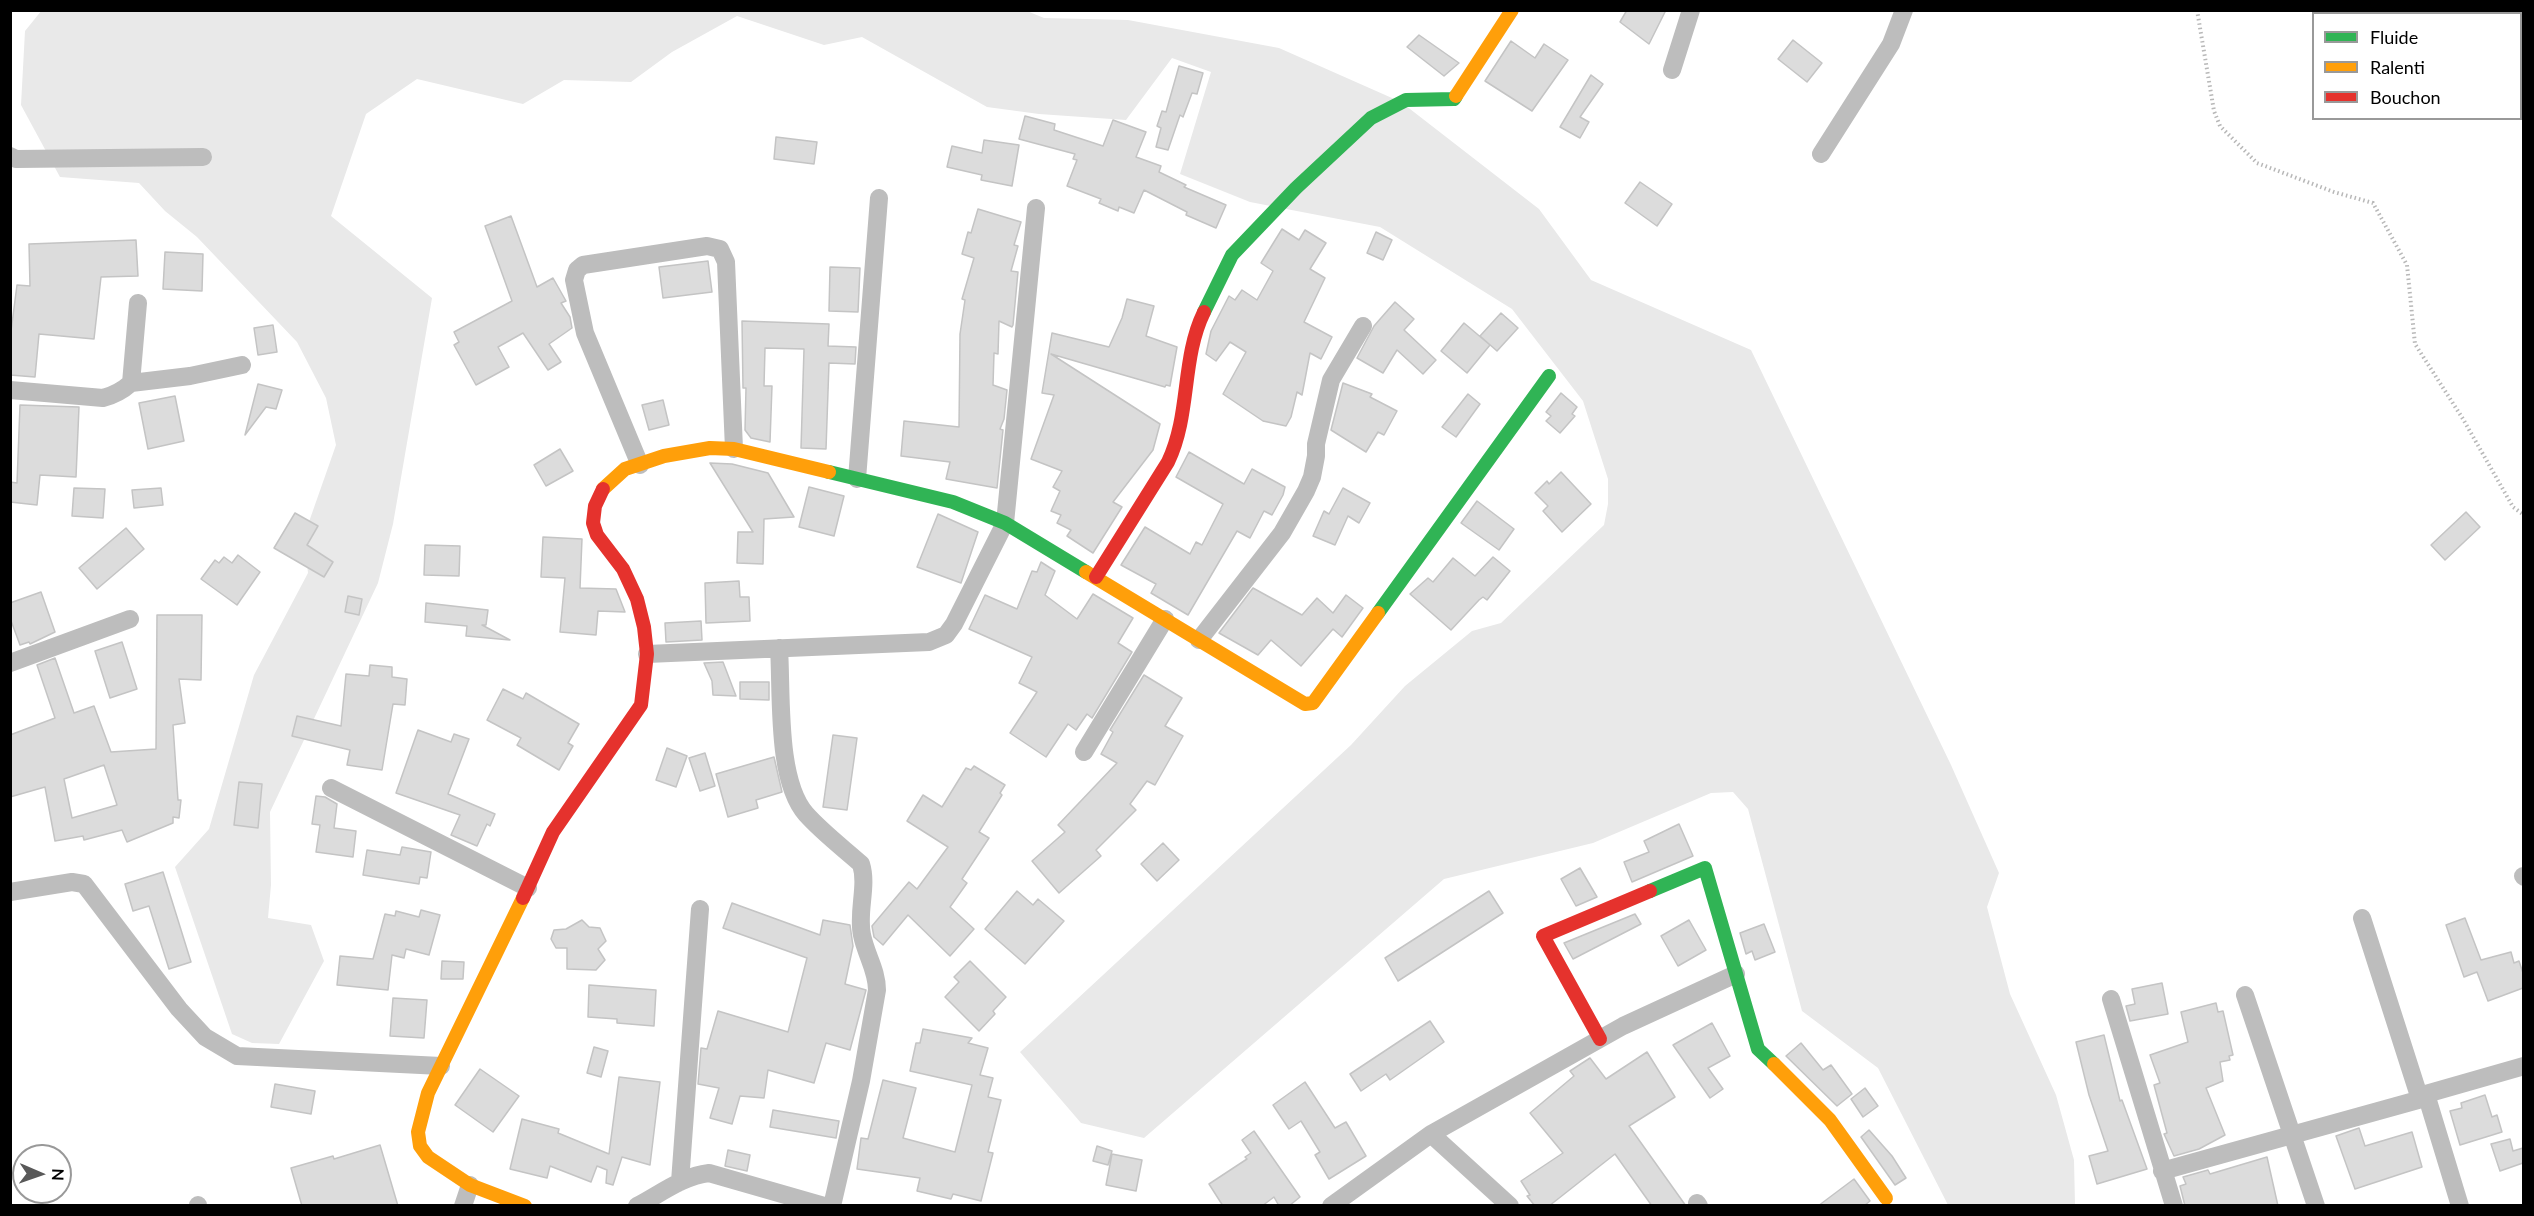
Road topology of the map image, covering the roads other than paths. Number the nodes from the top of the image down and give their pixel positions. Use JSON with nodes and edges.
{"nodes":[{"id":1,"x":1512,"y":10,"type":"edge"},
{"id":2,"x":1691,"y":10,"type":"edge"},
{"id":3,"x":1904,"y":10,"type":"edge"},
{"id":4,"x":1672,"y":70,"type":"dead end"},
{"id":5,"x":1821,"y":154,"type":"dead end"},
{"id":6,"x":10,"y":156,"type":"edge"},
{"id":7,"x":203,"y":157,"type":"dead end"},
{"id":8,"x":879,"y":198,"type":"dead end"},
{"id":9,"x":1036,"y":208,"type":"dead end"},
{"id":10,"x":138,"y":303,"type":"dead end"},
{"id":11,"x":1363,"y":326,"type":"dead end"},
{"id":12,"x":242,"y":365,"type":"dead end"},
{"id":13,"x":1549,"y":376,"type":"dead end"},
{"id":14,"x":131,"y":383,"type":"junction"},
{"id":15,"x":10,"y":390,"type":"edge"},
{"id":16,"x":734,"y":449,"type":"junction"},
{"id":17,"x":640,"y":465,"type":"junction"},
{"id":18,"x":857,"y":479,"type":"junction"},
{"id":19,"x":1005,"y":524,"type":"junction"},
{"id":20,"x":1096,"y":577,"type":"junction"},
{"id":21,"x":130,"y":619,"type":"dead end"},
{"id":22,"x":1165,"y":619,"type":"junction"},
{"id":23,"x":1199,"y":640,"type":"junction"},
{"id":24,"x":779,"y":648,"type":"junction"},
{"id":25,"x":647,"y":654,"type":"junction"},
{"id":26,"x":10,"y":663,"type":"edge"},
{"id":27,"x":1084,"y":752,"type":"dead end"},
{"id":28,"x":331,"y":788,"type":"dead end"},
{"id":29,"x":528,"y":888,"type":"junction"},
{"id":30,"x":10,"y":892,"type":"edge"},
{"id":31,"x":700,"y":909,"type":"dead end"},
{"id":32,"x":2362,"y":918,"type":"dead end"},
{"id":33,"x":1736,"y":974,"type":"junction"},
{"id":34,"x":2245,"y":995,"type":"dead end"},
{"id":35,"x":2110,"y":999,"type":"dead end"},
{"id":36,"x":1600,"y":1039,"type":"junction"},
{"id":37,"x":441,"y":1066,"type":"junction"},
{"id":38,"x":2523,"y":1066,"type":"edge"},
{"id":39,"x":2421,"y":1097,"type":"junction"},
{"id":40,"x":1431,"y":1134,"type":"junction"},
{"id":41,"x":2291,"y":1135,"type":"junction"},
{"id":42,"x":2162,"y":1171,"type":"junction"},
{"id":43,"x":680,"y":1182,"type":"junction"},
{"id":44,"x":470,"y":1185,"type":"junction"},
{"id":45,"x":1886,"y":1198,"type":"dead end"},
{"id":46,"x":463,"y":1206,"type":"edge"},
{"id":47,"x":525,"y":1206,"type":"edge"},
{"id":48,"x":637,"y":1206,"type":"edge"},
{"id":49,"x":824,"y":1206,"type":"edge"},
{"id":50,"x":832,"y":1206,"type":"edge"},
{"id":51,"x":1331,"y":1206,"type":"edge"},
{"id":52,"x":1510,"y":1206,"type":"edge"},
{"id":53,"x":2174,"y":1206,"type":"edge"},
{"id":54,"x":2316,"y":1206,"type":"edge"},
{"id":55,"x":2451,"y":1206,"type":"edge"},
{"id":56,"x":2460,"y":1206,"type":"edge"}],
"edges":[{"from":1,"to":20,"type":"street"},
{"from":2,"to":4,"type":"street"},
{"from":3,"to":5,"type":"street"},
{"from":6,"to":7,"type":"street"},
{"from":8,"to":18,"type":"street"},
{"from":9,"to":19,"type":"street"},
{"from":10,"to":14,"type":"street"},
{"from":11,"to":23,"type":"street"},
{"from":12,"to":14,"type":"street"},
{"from":13,"to":23,"type":"street"},
{"from":14,"to":15,"type":"street"},
{"from":16,"to":17,"type":"street"},
{"from":16,"to":17,"type":"street"},
{"from":16,"to":18,"type":"street"},
{"from":17,"to":25,"type":"street"},
{"from":18,"to":19,"type":"street"},
{"from":19,"to":20,"type":"street"},
{"from":19,"to":24,"type":"street"},
{"from":20,"to":22,"type":"street"},
{"from":21,"to":26,"type":"street"},
{"from":22,"to":23,"type":"street"},
{"from":22,"to":27,"type":"street"},
{"from":24,"to":25,"type":"street"},
{"from":24,"to":50,"type":"street"},
{"from":25,"to":29,"type":"street"},
{"from":28,"to":29,"type":"street"},
{"from":29,"to":37,"type":"street"},
{"from":30,"to":37,"type":"street"},
{"from":31,"to":43,"type":"street"},
{"from":32,"to":39,"type":"street"},
{"from":33,"to":36,"type":"street"},
{"from":33,"to":36,"type":"street"},
{"from":33,"to":45,"type":"street"},
{"from":34,"to":41,"type":"street"},
{"from":35,"to":42,"type":"street"},
{"from":36,"to":40,"type":"street"},
{"from":37,"to":44,"type":"street"},
{"from":38,"to":39,"type":"street"},
{"from":39,"to":41,"type":"street"},
{"from":39,"to":55,"type":"street"},
{"from":39,"to":56,"type":"street"},
{"from":40,"to":51,"type":"street"},
{"from":40,"to":52,"type":"street"},
{"from":41,"to":42,"type":"street"},
{"from":41,"to":54,"type":"street"},
{"from":42,"to":53,"type":"street"},
{"from":43,"to":48,"type":"street"},
{"from":43,"to":49,"type":"street"},
{"from":44,"to":46,"type":"street"},
{"from":44,"to":47,"type":"street"}]}
